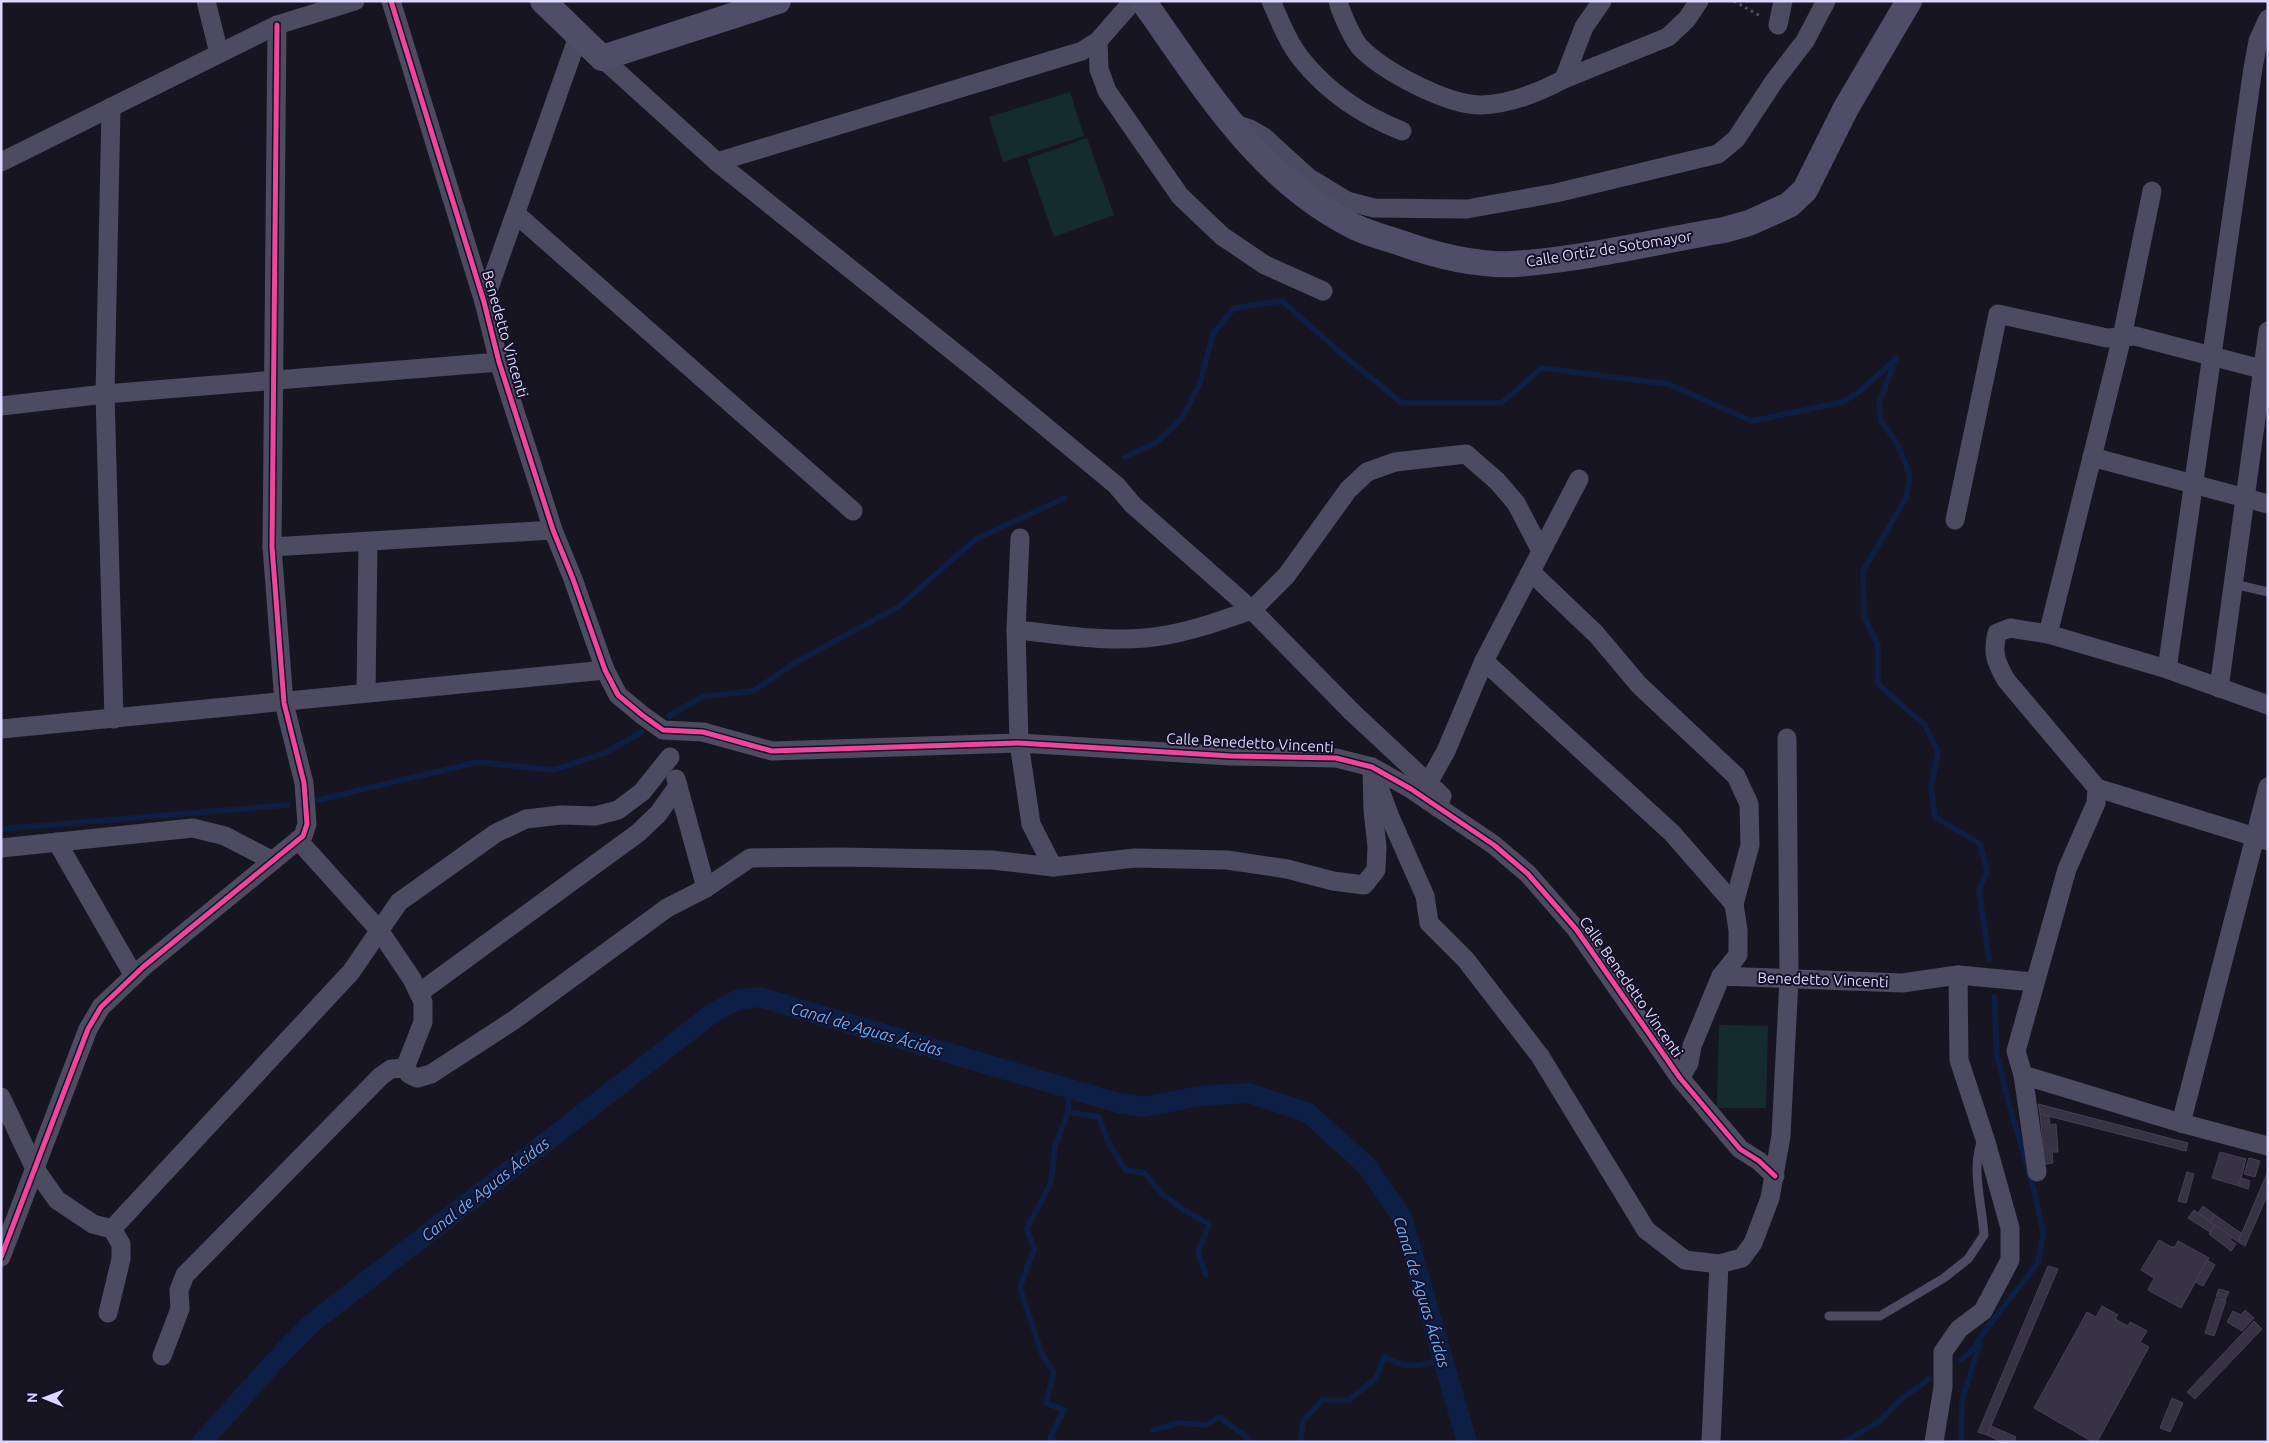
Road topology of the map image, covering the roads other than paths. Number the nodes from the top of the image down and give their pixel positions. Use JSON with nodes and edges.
{"nodes":[{"id":1,"x":206,"y":1,"type":"edge"},
{"id":2,"x":355,"y":1,"type":"edge"},
{"id":3,"x":391,"y":1,"type":"edge"},
{"id":4,"x":543,"y":1,"type":"edge"},
{"id":5,"x":778,"y":1,"type":"edge"},
{"id":6,"x":1133,"y":1,"type":"edge"},
{"id":7,"x":1143,"y":1,"type":"edge"},
{"id":8,"x":1271,"y":1,"type":"edge"},
{"id":9,"x":1338,"y":1,"type":"edge"},
{"id":10,"x":1602,"y":1,"type":"edge"},
{"id":11,"x":1699,"y":1,"type":"edge"},
{"id":12,"x":1783,"y":1,"type":"edge"},
{"id":13,"x":1826,"y":1,"type":"edge"},
{"id":14,"x":1909,"y":1,"type":"edge"},
{"id":15,"x":2268,"y":19,"type":"edge"},
{"id":16,"x":278,"y":25,"type":"junction"},
{"id":17,"x":1778,"y":26,"type":"dead end"},
{"id":18,"x":579,"y":34,"type":"junction"},
{"id":19,"x":1098,"y":41,"type":"junction"},
{"id":20,"x":2263,"y":42,"type":"edge"},
{"id":21,"x":219,"y":54,"type":"junction"},
{"id":22,"x":602,"y":58,"type":"junction"},
{"id":23,"x":1564,"y":79,"type":"junction"},
{"id":24,"x":111,"y":107,"type":"junction"},
{"id":25,"x":1228,"y":121,"type":"junction"},
{"id":26,"x":1402,"y":131,"type":"dead end"},
{"id":27,"x":1,"y":162,"type":"edge"},
{"id":28,"x":717,"y":162,"type":"junction"},
{"id":29,"x":2152,"y":191,"type":"dead end"},
{"id":30,"x":516,"y":214,"type":"junction"},
{"id":31,"x":1324,"y":291,"type":"dead end"},
{"id":32,"x":484,"y":302,"type":"junction"},
{"id":33,"x":2268,"y":331,"type":"edge"},
{"id":34,"x":2122,"y":337,"type":"junction"},
{"id":35,"x":2212,"y":356,"type":"junction"},
{"id":36,"x":499,"y":362,"type":"junction"},
{"id":37,"x":2261,"y":369,"type":"junction"},
{"id":38,"x":273,"y":380,"type":"junction"},
{"id":39,"x":105,"y":394,"type":"junction"},
{"id":40,"x":1,"y":406,"type":"edge"},
{"id":41,"x":2092,"y":456,"type":"junction"},
{"id":42,"x":1580,"y":479,"type":"dead end"},
{"id":43,"x":2194,"y":484,"type":"junction"},
{"id":44,"x":2246,"y":498,"type":"junction"},
{"id":45,"x":2268,"y":504,"type":"edge"},
{"id":46,"x":853,"y":511,"type":"dead end"},
{"id":47,"x":1955,"y":520,"type":"dead end"},
{"id":48,"x":553,"y":530,"type":"junction"},
{"id":49,"x":1020,"y":538,"type":"dead end"},
{"id":50,"x":368,"y":542,"type":"junction"},
{"id":51,"x":272,"y":547,"type":"junction"},
{"id":52,"x":1541,"y":550,"type":"junction"},
{"id":53,"x":1532,"y":573,"type":"junction"},
{"id":54,"x":2234,"y":584,"type":"junction"},
{"id":55,"x":2268,"y":592,"type":"edge"},
{"id":56,"x":1252,"y":610,"type":"junction"},
{"id":57,"x":1016,"y":630,"type":"junction"},
{"id":58,"x":2048,"y":634,"type":"junction"},
{"id":59,"x":1484,"y":660,"type":"junction"},
{"id":60,"x":605,"y":670,"type":"junction"},
{"id":61,"x":2167,"y":670,"type":"junction"},
{"id":62,"x":2219,"y":688,"type":"junction"},
{"id":63,"x":366,"y":692,"type":"junction"},
{"id":64,"x":284,"y":703,"type":"junction"},
{"id":65,"x":2268,"y":705,"type":"edge"},
{"id":66,"x":114,"y":719,"type":"junction"},
{"id":67,"x":1,"y":729,"type":"edge"},
{"id":68,"x":663,"y":730,"type":"junction"},
{"id":69,"x":1787,"y":738,"type":"dead end"},
{"id":70,"x":1019,"y":743,"type":"junction"},
{"id":71,"x":670,"y":757,"type":"junction"},
{"id":72,"x":1372,"y":767,"type":"junction"},
{"id":73,"x":1428,"y":783,"type":"junction"},
{"id":74,"x":678,"y":786,"type":"junction"},
{"id":75,"x":2268,"y":787,"type":"edge"},
{"id":76,"x":2097,"y":788,"type":"junction"},
{"id":77,"x":1437,"y":807,"type":"junction"},
{"id":78,"x":2261,"y":839,"type":"edge"},
{"id":79,"x":298,"y":840,"type":"junction"},
{"id":80,"x":57,"y":842,"type":"junction"},
{"id":81,"x":1,"y":848,"type":"edge"},
{"id":82,"x":273,"y":861,"type":"junction"},
{"id":83,"x":1052,"y":867,"type":"junction"},
{"id":84,"x":706,"y":888,"type":"junction"},
{"id":85,"x":1734,"y":904,"type":"junction"},
{"id":86,"x":379,"y":930,"type":"junction"},
{"id":87,"x":1958,"y":974,"type":"junction"},
{"id":88,"x":134,"y":976,"type":"junction"},
{"id":89,"x":1721,"y":976,"type":"junction"},
{"id":90,"x":1789,"y":979,"type":"junction"},
{"id":91,"x":2034,"y":982,"type":"junction"},
{"id":92,"x":419,"y":993,"type":"junction"},
{"id":93,"x":406,"y":1068,"type":"junction"},
{"id":94,"x":2023,"y":1075,"type":"junction"},
{"id":95,"x":1680,"y":1078,"type":"junction"},
{"id":96,"x":1,"y":1097,"type":"edge"},
{"id":97,"x":2181,"y":1123,"type":"junction"},
{"id":98,"x":1984,"y":1134,"type":"junction"},
{"id":99,"x":2268,"y":1146,"type":"edge"},
{"id":100,"x":35,"y":1169,"type":"junction"},
{"id":101,"x":2037,"y":1172,"type":"dead end"},
{"id":102,"x":1775,"y":1176,"type":"junction"},
{"id":103,"x":112,"y":1230,"type":"junction"},
{"id":104,"x":1,"y":1257,"type":"edge"},
{"id":105,"x":1719,"y":1264,"type":"junction"},
{"id":106,"x":108,"y":1313,"type":"dead end"},
{"id":107,"x":1829,"y":1316,"type":"dead end"},
{"id":108,"x":162,"y":1356,"type":"dead end"},
{"id":109,"x":1711,"y":1442,"type":"edge"},
{"id":110,"x":1934,"y":1442,"type":"edge"}],
"edges":[{"from":1,"to":21,"type":"street"},
{"from":2,"to":16,"type":"street"},
{"from":3,"to":32,"type":"street","name":"Benedetto Vincenti"},
{"from":4,"to":18,"type":"street"},
{"from":5,"to":22,"type":"street"},
{"from":6,"to":19,"type":"street"},
{"from":7,"to":25,"type":"street","name":"Calle Ortiz de Sotomayor"},
{"from":8,"to":26,"type":"street"},
{"from":9,"to":23,"type":"street"},
{"from":10,"to":23,"type":"street"},
{"from":11,"to":23,"type":"street"},
{"from":12,"to":17,"type":"street"},
{"from":13,"to":25,"type":"street"},
{"from":14,"to":25,"type":"street","name":"Calle Ortiz de Sotomayor"},
{"from":15,"to":20,"type":"street"},
{"from":16,"to":21,"type":"street"},
{"from":16,"to":38,"type":"street"},
{"from":18,"to":22,"type":"street"},
{"from":18,"to":30,"type":"street"},
{"from":19,"to":28,"type":"street"},
{"from":19,"to":31,"type":"street"},
{"from":20,"to":35,"type":"street"},
{"from":21,"to":24,"type":"street"},
{"from":22,"to":28,"type":"street"},
{"from":24,"to":27,"type":"street"},
{"from":24,"to":39,"type":"street"},
{"from":28,"to":56,"type":"street"},
{"from":29,"to":34,"type":"street"},
{"from":30,"to":32,"type":"street"},
{"from":30,"to":46,"type":"street"},
{"from":32,"to":36,"type":"street","name":"Benedetto Vincenti"},
{"from":33,"to":37,"type":"street"},
{"from":34,"to":35,"type":"street"},
{"from":34,"to":41,"type":"street"},
{"from":34,"to":47,"type":"street"},
{"from":35,"to":37,"type":"street"},
{"from":35,"to":43,"type":"street"},
{"from":36,"to":38,"type":"street"},
{"from":36,"to":48,"type":"street","name":"Benedetto Vincenti"},
{"from":37,"to":44,"type":"street"},
{"from":38,"to":39,"type":"street"},
{"from":38,"to":51,"type":"street"},
{"from":39,"to":40,"type":"street"},
{"from":39,"to":66,"type":"street"},
{"from":41,"to":43,"type":"street"},
{"from":41,"to":58,"type":"street"},
{"from":42,"to":52,"type":"street"},
{"from":43,"to":44,"type":"street"},
{"from":43,"to":61,"type":"street"},
{"from":44,"to":45,"type":"street"},
{"from":44,"to":54,"type":"street"},
{"from":48,"to":50,"type":"street"},
{"from":48,"to":60,"type":"street","name":"Benedetto Vincenti"},
{"from":49,"to":57,"type":"street"},
{"from":50,"to":51,"type":"street"},
{"from":50,"to":63,"type":"street"},
{"from":51,"to":64,"type":"street"},
{"from":52,"to":53,"type":"street"},
{"from":52,"to":56,"type":"street"},
{"from":53,"to":59,"type":"street"},
{"from":53,"to":85,"type":"street"},
{"from":54,"to":55,"type":"lane"},
{"from":54,"to":62,"type":"street"},
{"from":56,"to":57,"type":"street"},
{"from":56,"to":73,"type":"street"},
{"from":57,"to":70,"type":"street"},
{"from":58,"to":61,"type":"street"},
{"from":58,"to":76,"type":"street"},
{"from":59,"to":73,"type":"street"},
{"from":59,"to":85,"type":"street"},
{"from":60,"to":63,"type":"street"},
{"from":60,"to":68,"type":"street"},
{"from":61,"to":62,"type":"street"},
{"from":62,"to":65,"type":"street"},
{"from":63,"to":64,"type":"street"},
{"from":64,"to":66,"type":"street"},
{"from":64,"to":79,"type":"street"},
{"from":66,"to":67,"type":"street"},
{"from":68,"to":70,"type":"street","name":"Calle Benedetto Vincenti"},
{"from":68,"to":71,"type":"street"},
{"from":69,"to":90,"type":"street"},
{"from":70,"to":72,"type":"street","name":"Calle Benedetto Vincenti"},
{"from":70,"to":83,"type":"street"},
{"from":71,"to":74,"type":"street"},
{"from":71,"to":86,"type":"street"},
{"from":72,"to":77,"type":"street","name":"Calle Benedetto Vincenti"},
{"from":72,"to":83,"type":"street"},
{"from":72,"to":105,"type":"street"},
{"from":73,"to":77,"type":"street"},
{"from":74,"to":84,"type":"street"},
{"from":74,"to":92,"type":"street"},
{"from":75,"to":78,"type":"street"},
{"from":76,"to":78,"type":"street"},
{"from":76,"to":91,"type":"street"},
{"from":77,"to":95,"type":"street","name":"Calle Benedetto Vincenti"},
{"from":78,"to":97,"type":"street"},
{"from":79,"to":82,"type":"street"},
{"from":79,"to":86,"type":"street"},
{"from":80,"to":81,"type":"street"},
{"from":80,"to":82,"type":"street"},
{"from":80,"to":88,"type":"street"},
{"from":82,"to":88,"type":"street"},
{"from":83,"to":84,"type":"street"},
{"from":84,"to":93,"type":"street"},
{"from":85,"to":89,"type":"street"},
{"from":86,"to":92,"type":"street"},
{"from":86,"to":103,"type":"street"},
{"from":87,"to":90,"type":"street","name":"Benedetto Vincenti"},
{"from":87,"to":91,"type":"street","name":"Benedetto Vincenti"},
{"from":87,"to":98,"type":"street"},
{"from":88,"to":100,"type":"street"},
{"from":89,"to":90,"type":"street","name":"Benedetto Vincenti"},
{"from":89,"to":95,"type":"street"},
{"from":90,"to":102,"type":"street"},
{"from":91,"to":94,"type":"street"},
{"from":92,"to":93,"type":"street"},
{"from":93,"to":108,"type":"street"},
{"from":94,"to":97,"type":"street"},
{"from":94,"to":101,"type":"street"},
{"from":95,"to":102,"type":"street","name":"Calle Benedetto Vincenti"},
{"from":96,"to":100,"type":"street"},
{"from":97,"to":99,"type":"street"},
{"from":98,"to":107,"type":"lane"},
{"from":98,"to":110,"type":"street"},
{"from":100,"to":103,"type":"street"},
{"from":100,"to":104,"type":"street"},
{"from":102,"to":105,"type":"street"},
{"from":103,"to":106,"type":"street"},
{"from":105,"to":109,"type":"street"}]}
